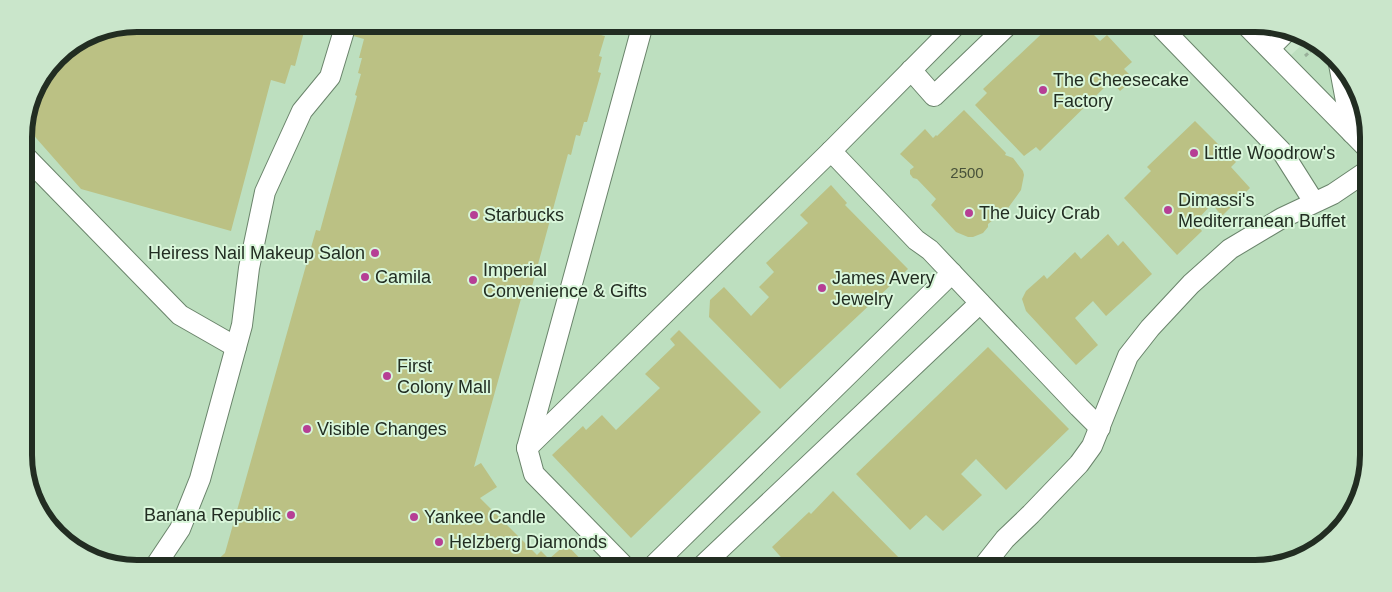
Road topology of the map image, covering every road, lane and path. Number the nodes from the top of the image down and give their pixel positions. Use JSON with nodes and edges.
{"nodes":[{"id":1,"x":344,"y":32,"type":"edge"},
{"id":2,"x":641,"y":32,"type":"edge"},
{"id":3,"x":949,"y":32,"type":"edge"},
{"id":4,"x":1001,"y":32,"type":"edge"},
{"id":5,"x":1166,"y":32,"type":"edge"},
{"id":6,"x":1253,"y":32,"type":"edge"},
{"id":7,"x":1288,"y":39,"type":"edge"},
{"id":8,"x":1270,"y":48,"type":"junction"},
{"id":9,"x":1312,"y":50,"type":"edge"},
{"id":10,"x":1305,"y":56,"type":"dead end"},
{"id":11,"x":911,"y":70,"type":"junction"},
{"id":12,"x":1342,"y":80,"type":"edge"},
{"id":13,"x":1352,"y":133,"type":"junction"},
{"id":14,"x":1360,"y":141,"type":"edge"},
{"id":15,"x":831,"y":151,"type":"junction"},
{"id":16,"x":33,"y":163,"type":"edge"},
{"id":17,"x":1360,"y":176,"type":"edge"},
{"id":18,"x":1314,"y":202,"type":"junction"},
{"id":19,"x":952,"y":273,"type":"junction"},
{"id":20,"x":980,"y":302,"type":"junction"},
{"id":21,"x":236,"y":347,"type":"junction"},
{"id":22,"x":1100,"y":428,"type":"junction"},
{"id":23,"x":527,"y":448,"type":"junction"},
{"id":24,"x":709,"y":559,"type":"edge"},
{"id":25,"x":989,"y":559,"type":"edge"},
{"id":26,"x":159,"y":560,"type":"edge"},
{"id":27,"x":618,"y":560,"type":"edge"},
{"id":28,"x":660,"y":560,"type":"edge"}],
"edges":[{"from":1,"to":21,"type":"street"},
{"from":2,"to":23,"type":"street"},
{"from":3,"to":11,"type":"street"},
{"from":4,"to":11,"type":"street"},
{"from":5,"to":18,"type":"street"},
{"from":6,"to":8,"type":"street"},
{"from":7,"to":8,"type":"street"},
{"from":8,"to":13,"type":"street"},
{"from":9,"to":10,"type":"path"},
{"from":11,"to":15,"type":"street"},
{"from":12,"to":13,"type":"street"},
{"from":13,"to":14,"type":"street"},
{"from":15,"to":19,"type":"street"},
{"from":15,"to":23,"type":"street"},
{"from":16,"to":21,"type":"street"},
{"from":17,"to":18,"type":"street"},
{"from":18,"to":22,"type":"street"},
{"from":19,"to":20,"type":"street"},
{"from":19,"to":28,"type":"street"},
{"from":20,"to":22,"type":"street"},
{"from":20,"to":24,"type":"street"},
{"from":21,"to":26,"type":"street"},
{"from":22,"to":25,"type":"street"},
{"from":23,"to":27,"type":"street"}]}
